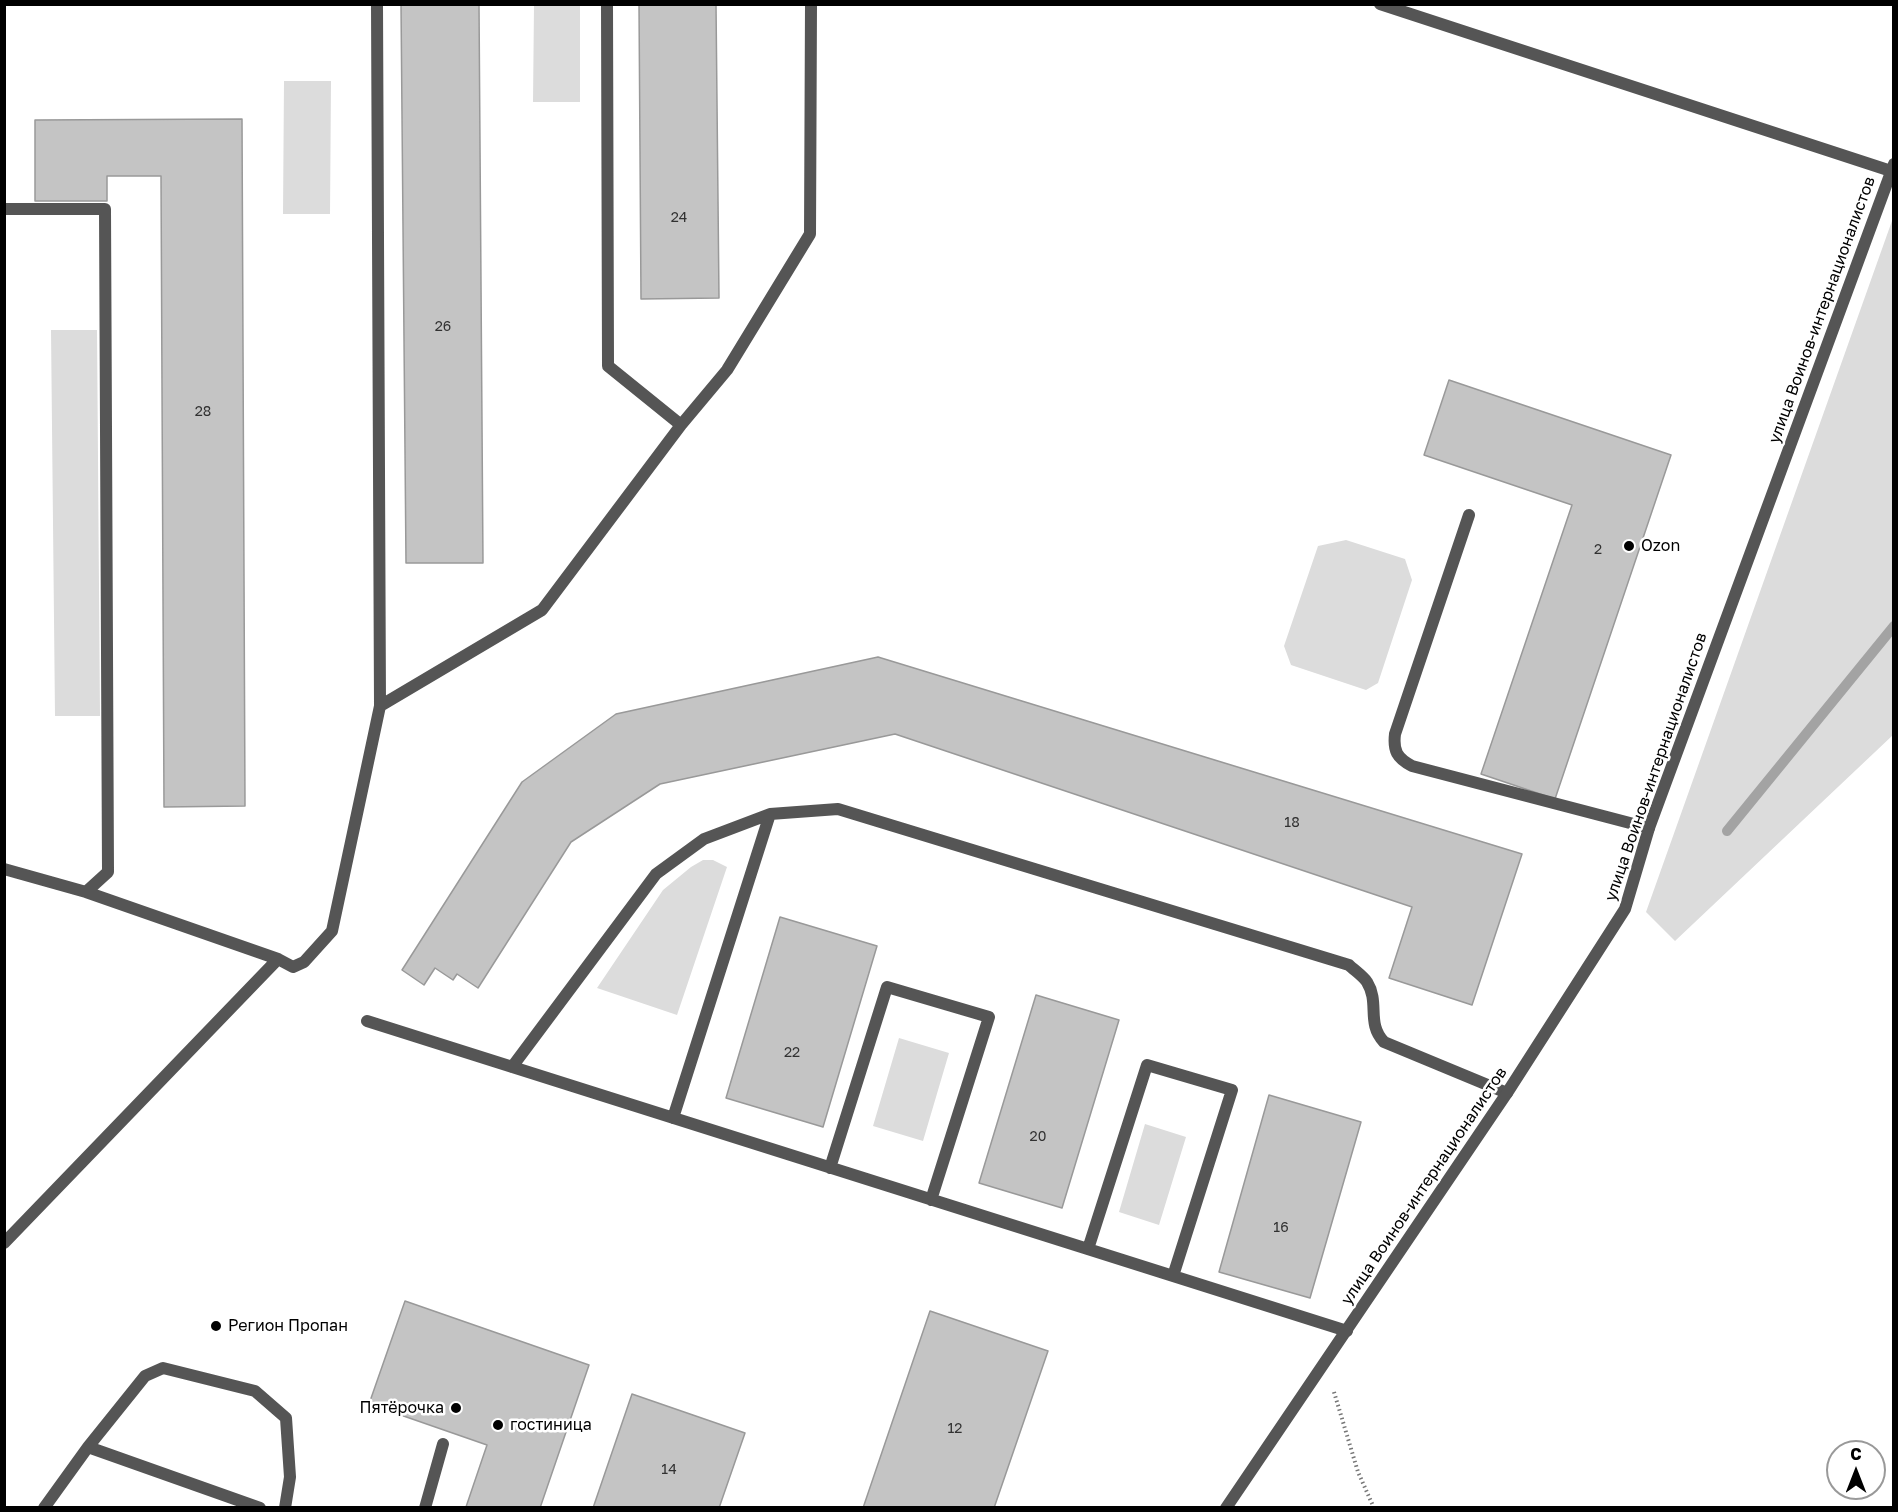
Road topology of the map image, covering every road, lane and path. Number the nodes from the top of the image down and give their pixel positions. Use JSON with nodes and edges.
{"nodes":[{"id":1,"x":376,"y":4,"type":"edge"},
{"id":2,"x":607,"y":4,"type":"edge"},
{"id":3,"x":811,"y":4,"type":"edge"},
{"id":4,"x":1380,"y":4,"type":"edge"},
{"id":5,"x":1892,"y":168,"type":"edge"},
{"id":6,"x":4,"y":209,"type":"edge"},
{"id":7,"x":681,"y":425,"type":"junction"},
{"id":8,"x":1469,"y":515,"type":"dead end"},
{"id":9,"x":380,"y":706,"type":"junction"},
{"id":10,"x":770,"y":814,"type":"junction"},
{"id":11,"x":1649,"y":828,"type":"junction"},
{"id":12,"x":4,"y":869,"type":"edge"},
{"id":13,"x":86,"y":892,"type":"junction"},
{"id":14,"x":278,"y":959,"type":"junction"},
{"id":15,"x":367,"y":1021,"type":"dead end"},
{"id":16,"x":512,"y":1067,"type":"junction"},
{"id":17,"x":1507,"y":1093,"type":"junction"},
{"id":18,"x":673,"y":1118,"type":"junction"},
{"id":19,"x":830,"y":1168,"type":"junction"},
{"id":20,"x":932,"y":1200,"type":"junction"},
{"id":21,"x":4,"y":1243,"type":"edge"},
{"id":22,"x":1088,"y":1249,"type":"junction"},
{"id":23,"x":1173,"y":1276,"type":"junction"},
{"id":24,"x":1347,"y":1331,"type":"junction"},
{"id":25,"x":1325,"y":1363,"type":"junction"},
{"id":26,"x":443,"y":1444,"type":"dead end"},
{"id":27,"x":88,"y":1446,"type":"junction"},
{"id":28,"x":44,"y":1508,"type":"edge"},
{"id":29,"x":260,"y":1508,"type":"edge"},
{"id":30,"x":285,"y":1508,"type":"edge"},
{"id":31,"x":424,"y":1508,"type":"edge"},
{"id":32,"x":1226,"y":1508,"type":"edge"},
{"id":33,"x":1374,"y":1508,"type":"edge"}],
"edges":[{"from":1,"to":9,"type":"street"},
{"from":2,"to":7,"type":"street"},
{"from":3,"to":7,"type":"street"},
{"from":4,"to":5,"type":"street"},
{"from":5,"to":11,"type":"street","name":"улица Воинов-интернационалистов"},
{"from":6,"to":13,"type":"street"},
{"from":7,"to":9,"type":"street"},
{"from":8,"to":11,"type":"street"},
{"from":9,"to":14,"type":"street"},
{"from":10,"to":16,"type":"street"},
{"from":10,"to":17,"type":"street"},
{"from":10,"to":18,"type":"street"},
{"from":11,"to":17,"type":"street","name":"улица Воинов-интернационалистов"},
{"from":12,"to":13,"type":"street"},
{"from":13,"to":14,"type":"street"},
{"from":14,"to":21,"type":"street"},
{"from":15,"to":16,"type":"street"},
{"from":16,"to":18,"type":"street"},
{"from":17,"to":24,"type":"street","name":"улица Воинов-интернационалистов"},
{"from":18,"to":19,"type":"street"},
{"from":19,"to":20,"type":"street"},
{"from":19,"to":20,"type":"street"},
{"from":20,"to":22,"type":"street"},
{"from":22,"to":23,"type":"street"},
{"from":22,"to":23,"type":"street"},
{"from":23,"to":24,"type":"street"},
{"from":24,"to":25,"type":"street","name":"улица Воинов-интернационалистов"},
{"from":25,"to":32,"type":"street","name":"улица Воинов-интернационалистов"},
{"from":25,"to":33,"type":"path"},
{"from":26,"to":31,"type":"street"},
{"from":27,"to":28,"type":"street"},
{"from":27,"to":29,"type":"street"},
{"from":27,"to":30,"type":"street"}]}
